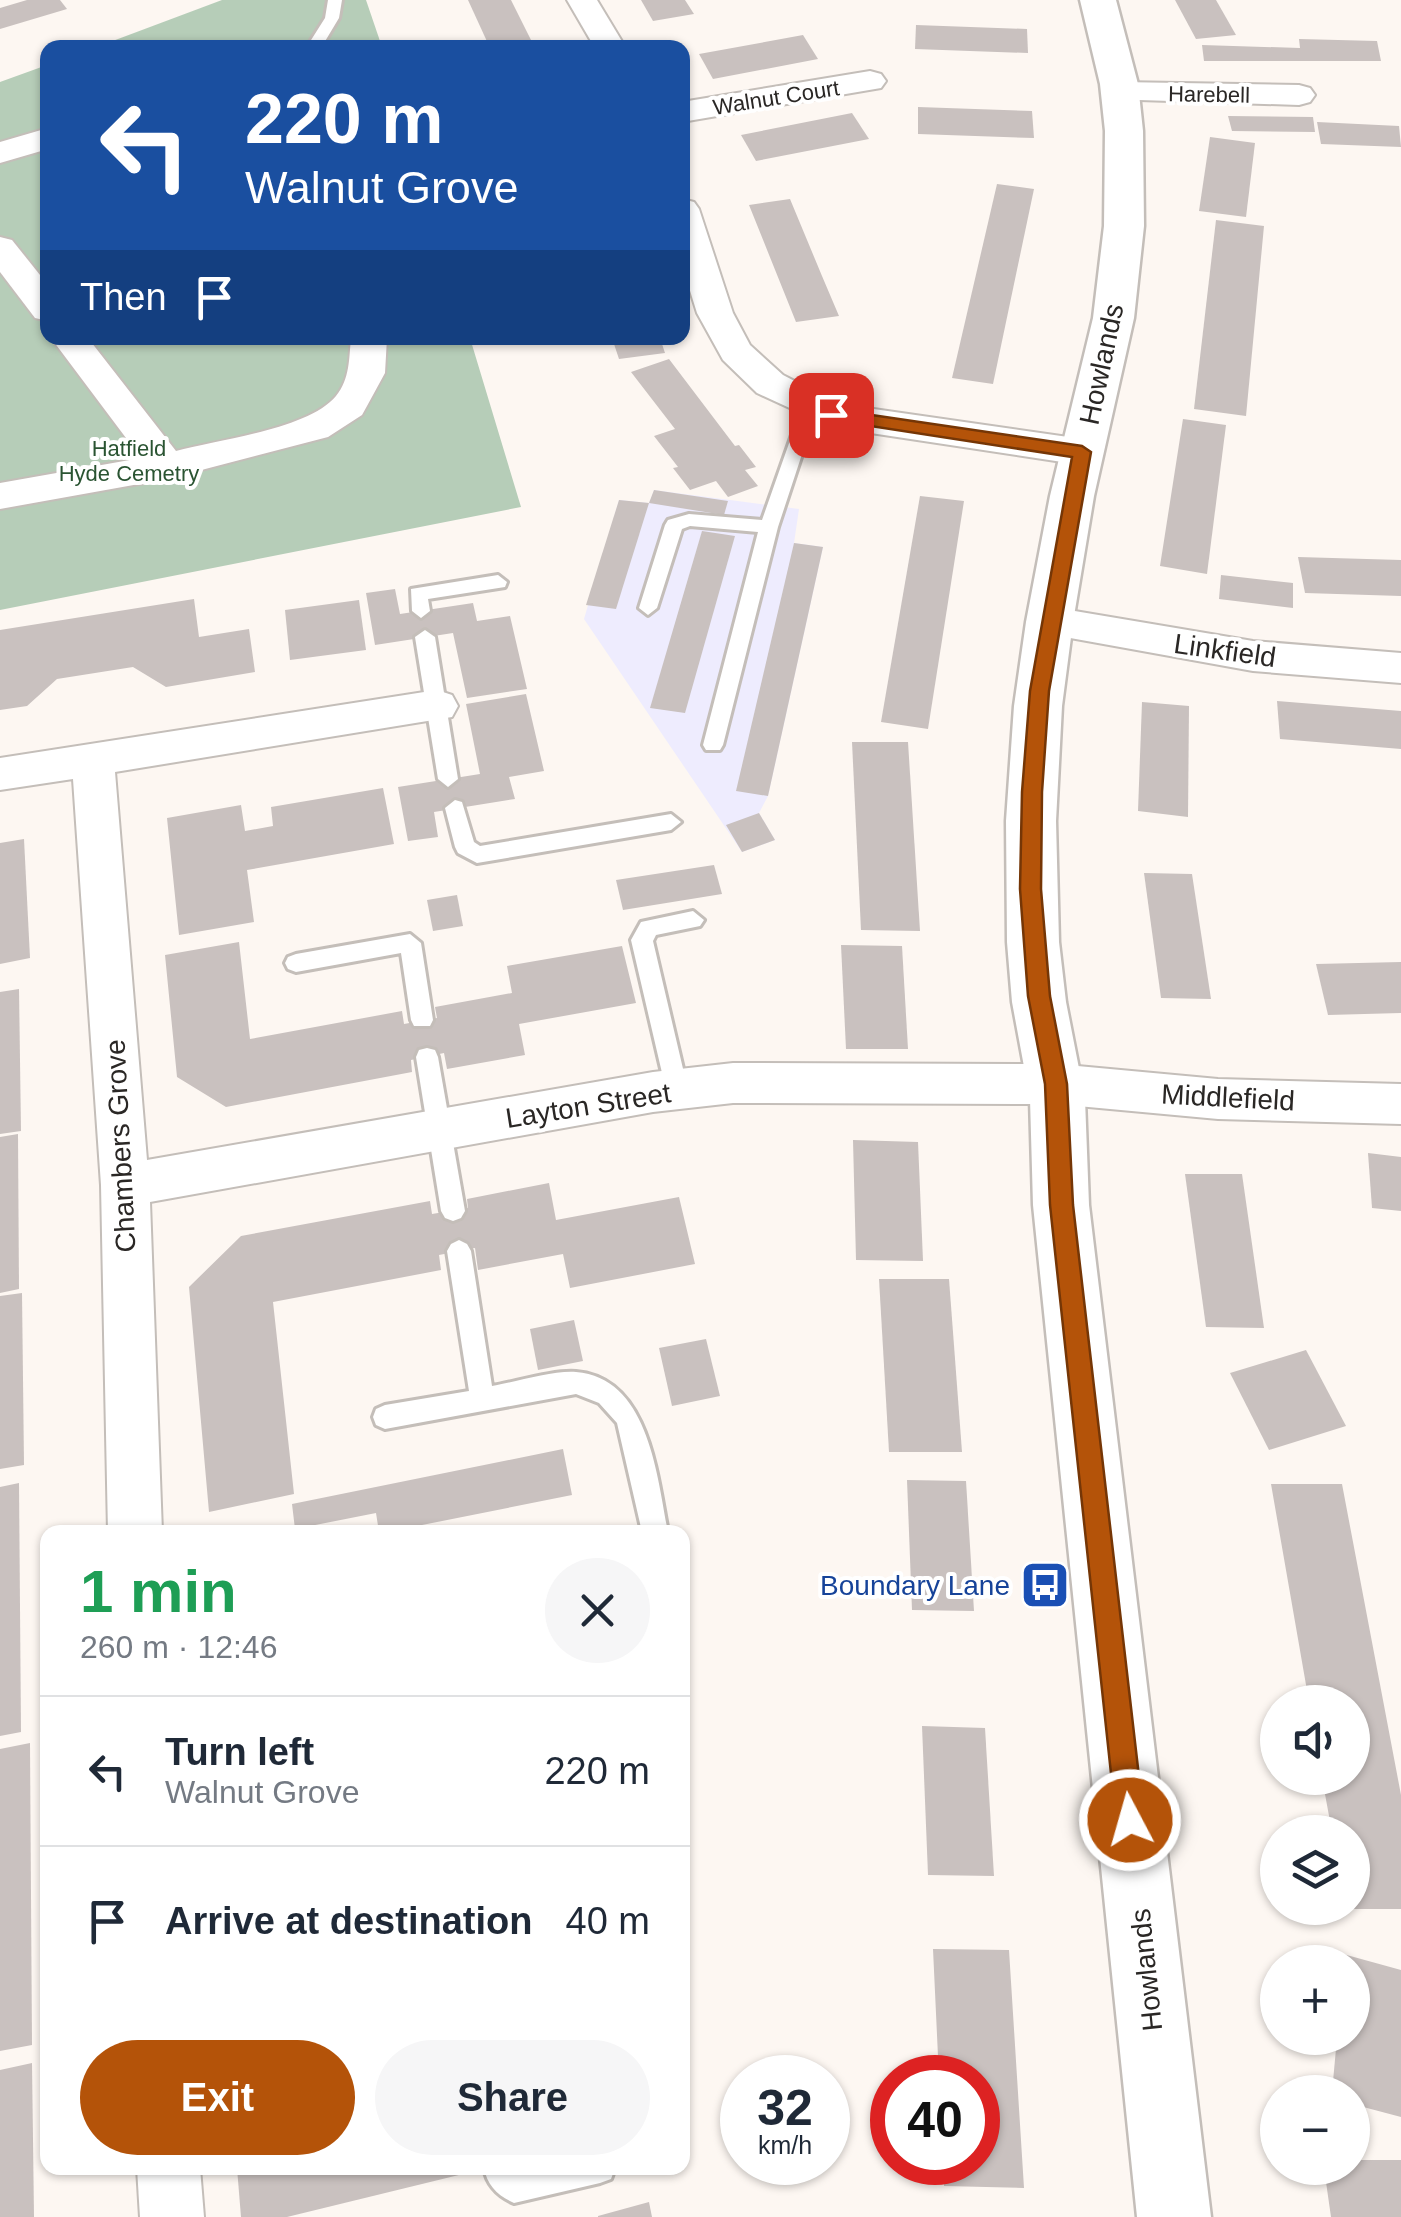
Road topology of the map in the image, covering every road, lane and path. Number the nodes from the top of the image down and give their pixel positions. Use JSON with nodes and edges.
{"nodes":[{"id":1,"x":335,"y":0,"type":"edge"},
{"id":2,"x":582,"y":0,"type":"edge"},
{"id":3,"x":1098,"y":0,"type":"edge"},
{"id":4,"x":319,"y":40,"type":"edge"},
{"id":5,"x":606,"y":40,"type":"edge"},
{"id":6,"x":870,"y":81,"type":"dead end"},
{"id":7,"x":1118,"y":92,"type":"junction"},
{"id":8,"x":1299,"y":95,"type":"dead end"},
{"id":9,"x":690,"y":111,"type":"edge"},
{"id":10,"x":40,"y":141,"type":"edge"},
{"id":11,"x":0,"y":154,"type":"edge"},
{"id":12,"x":690,"y":234,"type":"edge"},
{"id":13,"x":0,"y":248,"type":"edge"},
{"id":14,"x":40,"y":300,"type":"edge"},
{"id":15,"x":74,"y":345,"type":"edge"},
{"id":16,"x":369,"y":345,"type":"edge"},
{"id":17,"x":831,"y":415,"type":"junction"},
{"id":18,"x":1082,"y":452,"type":"junction"},
{"id":19,"x":168,"y":466,"type":"junction"},
{"id":20,"x":0,"y":496,"type":"edge"},
{"id":21,"x":769,"y":528,"type":"junction"},
{"id":22,"x":498,"y":582,"type":"dead end"},
{"id":23,"x":648,"y":608,"type":"dead end"},
{"id":24,"x":421,"y":611,"type":"dead end"},
{"id":25,"x":1051,"y":622,"type":"junction"},
{"id":26,"x":426,"y":637,"type":"dead end"},
{"id":27,"x":1401,"y":668,"type":"edge"},
{"id":28,"x":438,"y":706,"type":"junction"},
{"id":29,"x":713,"y":746,"type":"dead end"},
{"id":30,"x":93,"y":760,"type":"junction"},
{"id":31,"x":0,"y":774,"type":"edge"},
{"id":32,"x":448,"y":779,"type":"dead end"},
{"id":33,"x":455,"y":808,"type":"dead end"},
{"id":34,"x":671,"y":822,"type":"dead end"},
{"id":35,"x":693,"y":920,"type":"dead end"},
{"id":36,"x":296,"y":963,"type":"dead end"},
{"id":37,"x":422,"y":1020,"type":"dead end"},
{"id":38,"x":427,"y":1056,"type":"dead end"},
{"id":39,"x":1056,"y":1084,"type":"junction"},
{"id":40,"x":676,"y":1090,"type":"junction"},
{"id":41,"x":1401,"y":1104,"type":"edge"},
{"id":42,"x":440,"y":1130,"type":"junction"},
{"id":43,"x":124,"y":1185,"type":"junction"},
{"id":44,"x":453,"y":1210,"type":"dead end"},
{"id":45,"x":459,"y":1251,"type":"dead end"},
{"id":46,"x":482,"y":1398,"type":"junction"},
{"id":47,"x":385,"y":1418,"type":"dead end"},
{"id":48,"x":135,"y":1525,"type":"edge"},
{"id":49,"x":653,"y":1525,"type":"edge"},
{"id":50,"x":169,"y":2175,"type":"edge"},
{"id":51,"x":501,"y":2175,"type":"edge"},
{"id":52,"x":570,"y":2175,"type":"edge"},
{"id":53,"x":172,"y":2217,"type":"edge"},
{"id":54,"x":1174,"y":2217,"type":"edge"}],
"edges":[{"from":1,"to":4,"type":"lane"},
{"from":2,"to":5,"type":"street"},
{"from":3,"to":7,"type":"street","name":"Howlands"},
{"from":6,"to":9,"type":"street","name":"Walnut Court"},
{"from":7,"to":8,"type":"street","name":"Harebell"},
{"from":7,"to":18,"type":"street","name":"Howlands"},
{"from":10,"to":11,"type":"street"},
{"from":12,"to":17,"type":"street"},
{"from":13,"to":14,"type":"street"},
{"from":15,"to":19,"type":"street"},
{"from":16,"to":19,"type":"street"},
{"from":17,"to":18,"type":"street"},
{"from":17,"to":21,"type":"lane"},
{"from":18,"to":25,"type":"street","name":"Howlands"},
{"from":19,"to":20,"type":"street"},
{"from":21,"to":23,"type":"lane"},
{"from":21,"to":29,"type":"lane"},
{"from":22,"to":24,"type":"lane"},
{"from":25,"to":27,"type":"street","name":"Linkfield"},
{"from":25,"to":39,"type":"street","name":"Howlands"},
{"from":26,"to":28,"type":"lane"},
{"from":28,"to":30,"type":"street"},
{"from":28,"to":32,"type":"lane"},
{"from":30,"to":31,"type":"street"},
{"from":30,"to":43,"type":"street","name":"Chambers Grove"},
{"from":33,"to":34,"type":"lane"},
{"from":35,"to":40,"type":"lane"},
{"from":36,"to":37,"type":"lane"},
{"from":38,"to":42,"type":"lane"},
{"from":39,"to":40,"type":"street","name":"Layton Street"},
{"from":39,"to":41,"type":"street","name":"Middlefield"},
{"from":39,"to":54,"type":"street","name":"Howlands"},
{"from":40,"to":42,"type":"street","name":"Layton Street"},
{"from":42,"to":43,"type":"street","name":"Layton Street"},
{"from":42,"to":44,"type":"lane"},
{"from":43,"to":48,"type":"street","name":"Chambers Grove"},
{"from":45,"to":46,"type":"lane"},
{"from":46,"to":47,"type":"lane"},
{"from":46,"to":49,"type":"lane"},
{"from":50,"to":53,"type":"street"},
{"from":51,"to":52,"type":"lane"}]}
